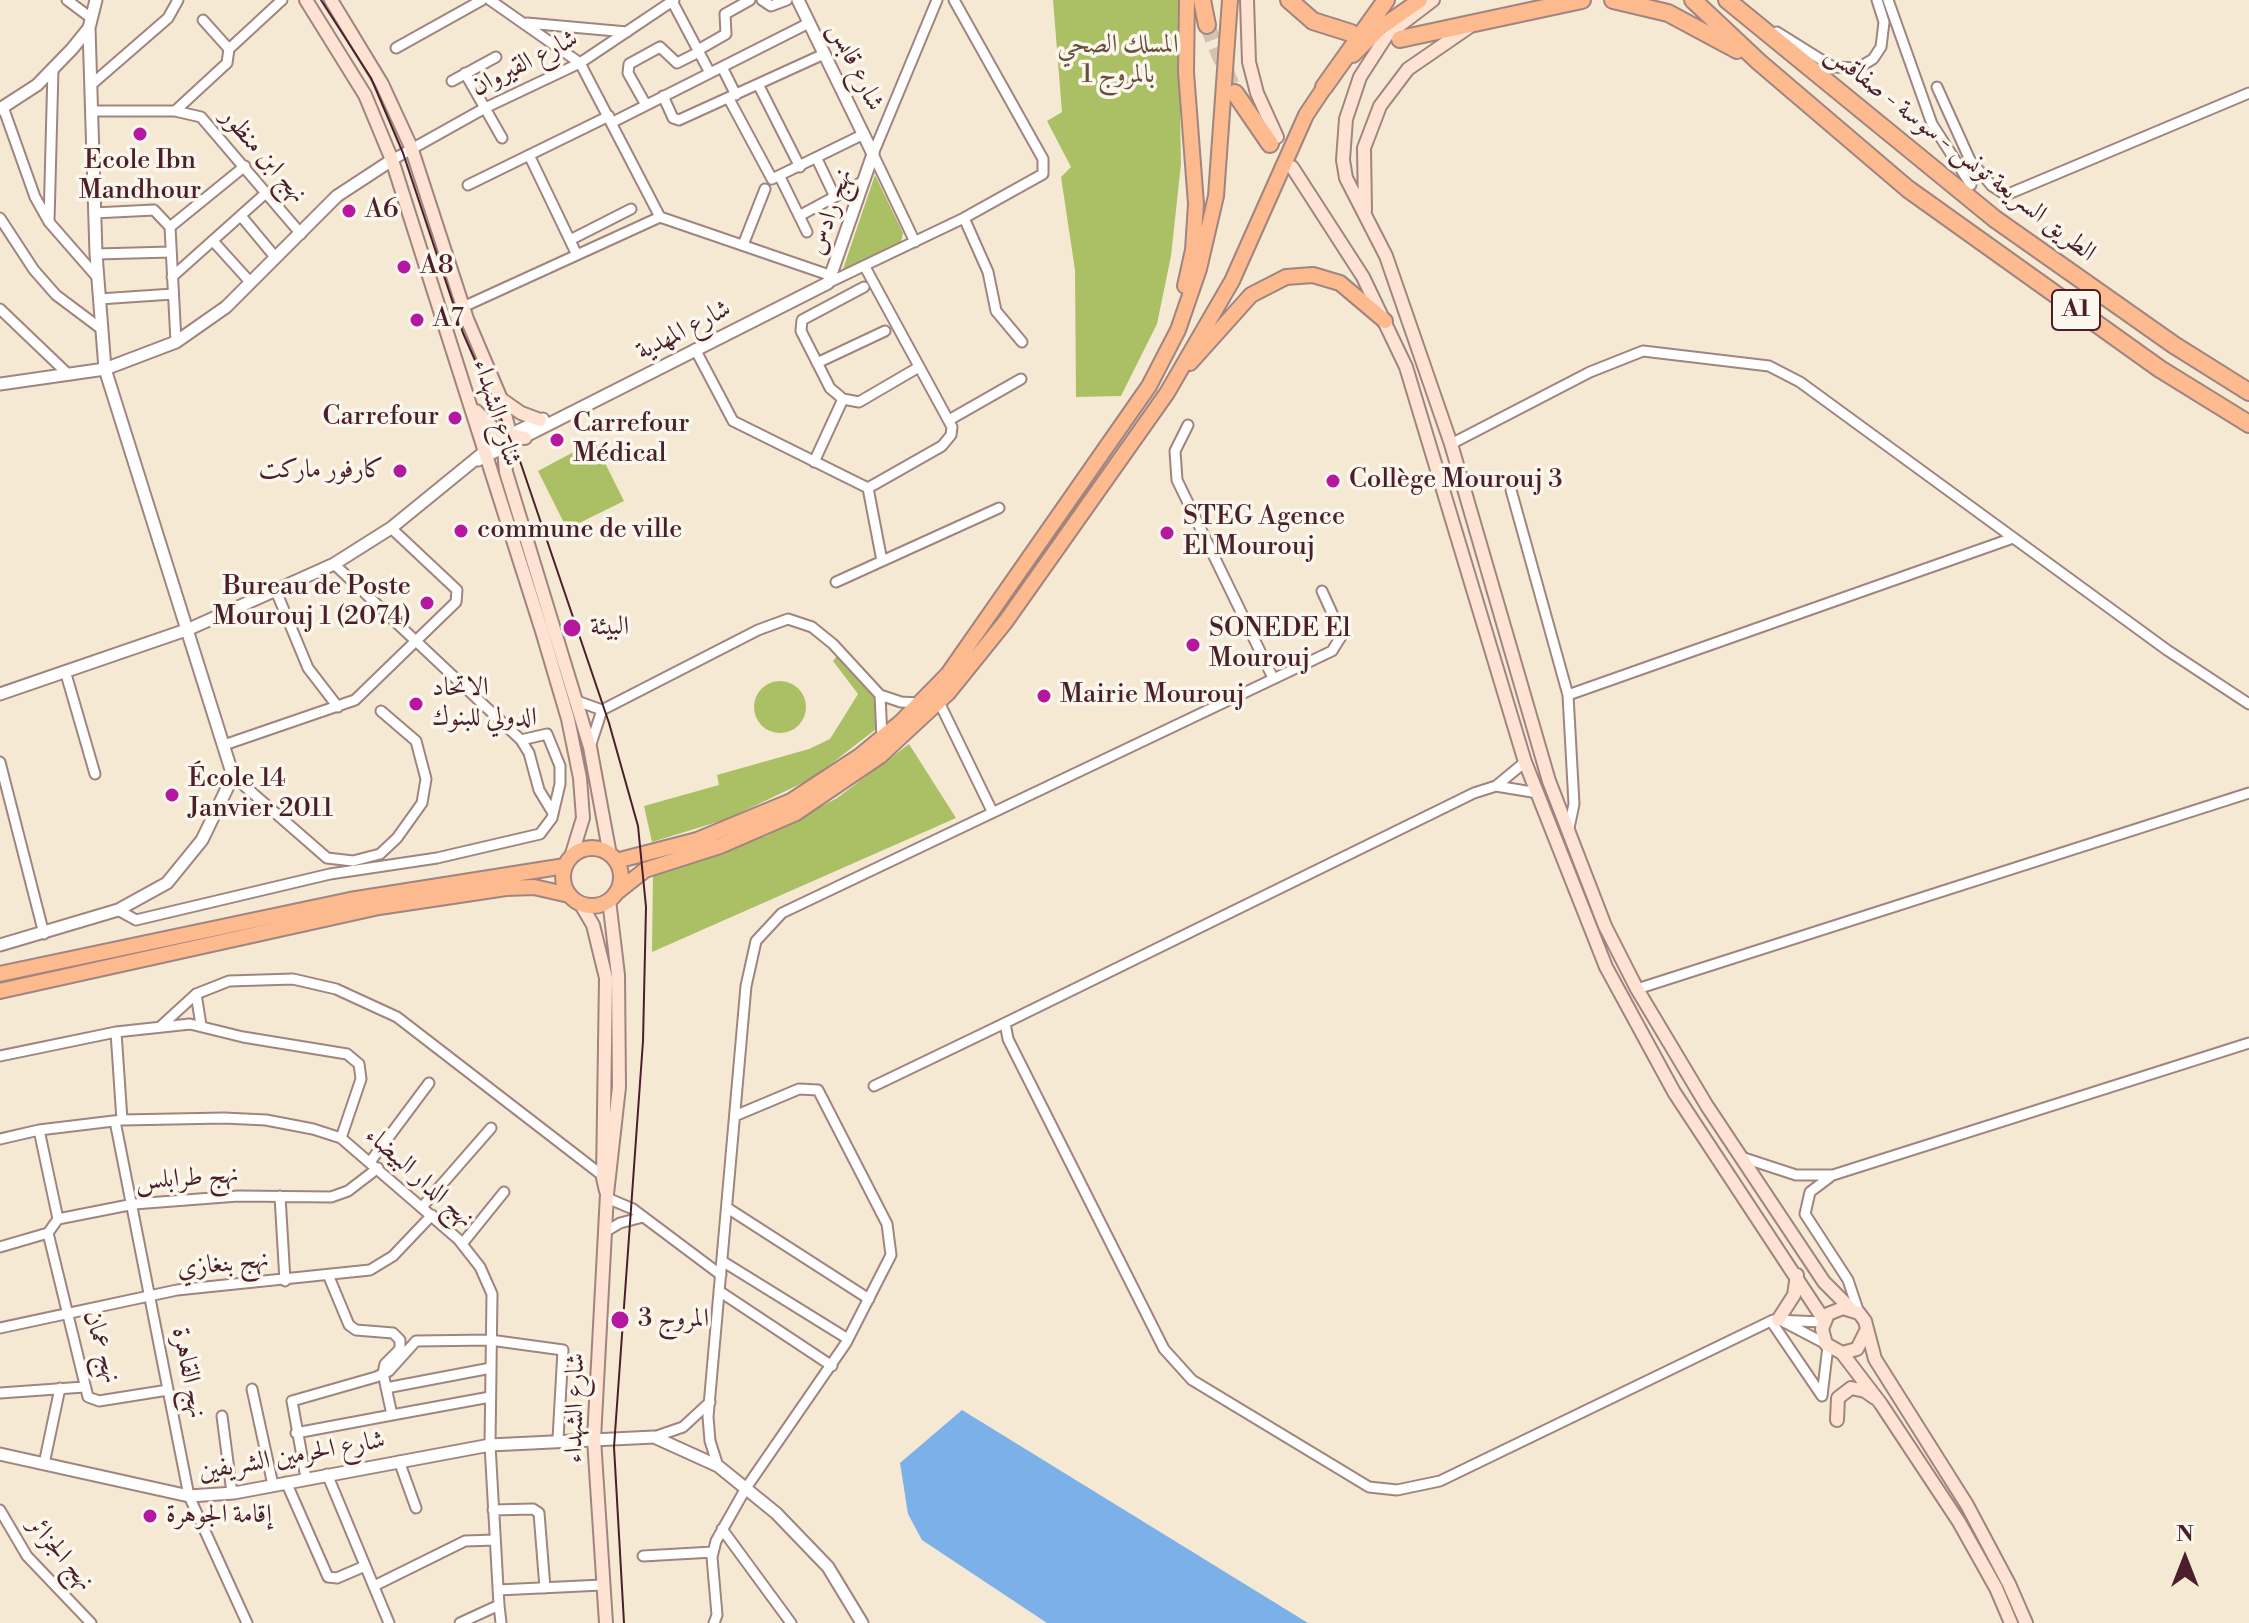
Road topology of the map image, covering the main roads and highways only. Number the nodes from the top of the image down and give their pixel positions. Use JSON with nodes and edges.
{"nodes":[{"id":1,"x":306,"y":0,"type":"edge"},
{"id":2,"x":331,"y":0,"type":"edge"},
{"id":3,"x":1187,"y":0,"type":"edge"},
{"id":4,"x":1202,"y":0,"type":"edge"},
{"id":5,"x":1230,"y":0,"type":"edge"},
{"id":6,"x":1247,"y":0,"type":"edge"},
{"id":7,"x":1289,"y":0,"type":"edge"},
{"id":8,"x":1299,"y":0,"type":"edge"},
{"id":9,"x":1386,"y":0,"type":"edge"},
{"id":10,"x":1420,"y":0,"type":"edge"},
{"id":11,"x":1433,"y":0,"type":"edge"},
{"id":12,"x":1582,"y":0,"type":"edge"},
{"id":13,"x":1613,"y":0,"type":"edge"},
{"id":14,"x":1693,"y":0,"type":"edge"},
{"id":15,"x":1730,"y":2,"type":"edge"},
{"id":16,"x":1207,"y":25,"type":"tunnel mouth"},
{"id":17,"x":1473,"y":25,"type":"junction"},
{"id":18,"x":1400,"y":39,"type":"dead end"},
{"id":19,"x":1759,"y":62,"type":"junction"},
{"id":20,"x":1324,"y":87,"type":"junction"},
{"id":21,"x":1235,"y":93,"type":"tunnel mouth"},
{"id":22,"x":1274,"y":140,"type":"joint"},
{"id":23,"x":1292,"y":167,"type":"dead end"},
{"id":24,"x":1971,"y":185,"type":"road end"},
{"id":25,"x":1365,"y":215,"type":"junction"},
{"id":26,"x":1995,"y":219,"type":"junction"},
{"id":27,"x":1385,"y":321,"type":"junction"},
{"id":28,"x":1167,"y":352,"type":"junction"},
{"id":29,"x":1183,"y":367,"type":"junction"},
{"id":30,"x":2249,"y":392,"type":"edge"},
{"id":31,"x":501,"y":399,"type":"junction"},
{"id":32,"x":470,"y":402,"type":"junction"},
{"id":33,"x":540,"y":420,"type":"road end"},
{"id":34,"x":2249,"y":424,"type":"edge"},
{"id":35,"x":509,"y":434,"type":"junction"},
{"id":36,"x":525,"y":438,"type":"road end"},
{"id":37,"x":613,"y":858,"type":"junction"},
{"id":38,"x":568,"y":861,"type":"junction"},
{"id":39,"x":612,"y":897,"type":"junction"},
{"id":40,"x":574,"y":899,"type":"junction"},
{"id":41,"x":0,"y":974,"type":"edge"},
{"id":42,"x":0,"y":991,"type":"edge"},
{"id":43,"x":607,"y":1179,"type":"junction"},
{"id":44,"x":1797,"y":1275,"type":"junction"},
{"id":45,"x":1855,"y":1311,"type":"junction"},
{"id":46,"x":1777,"y":1320,"type":"road end"},
{"id":47,"x":1824,"y":1321,"type":"junction"},
{"id":48,"x":1867,"y":1329,"type":"junction"},
{"id":49,"x":1833,"y":1348,"type":"junction"},
{"id":50,"x":1881,"y":1404,"type":"junction"},
{"id":51,"x":1837,"y":1420,"type":"dead end"},
{"id":52,"x":606,"y":1623,"type":"edge"},
{"id":53,"x":2011,"y":1623,"type":"edge"},
{"id":54,"x":2026,"y":1623,"type":"edge"}],
"edges":[{"from":1,"to":32,"type":"main road","name":"شارع الشهداء"},
{"from":2,"to":31,"type":"main road","name":"شارع الشهداء"},
{"from":3,"to":28,"type":"highway"},
{"from":4,"to":16,"type":"highway"},
{"from":5,"to":28,"type":"highway"},
{"from":6,"to":22,"type":"main road"},
{"from":7,"to":8,"type":"highway"},
{"from":9,"to":20,"type":"highway"},
{"from":10,"to":20,"type":"highway"},
{"from":11,"to":25,"type":"main road"},
{"from":12,"to":17,"type":"highway"},
{"from":13,"to":19,"type":"highway"},
{"from":14,"to":19,"type":"highway","name":"الطريق السريعة تونس - سوسة - صفاقس","number":"A1"},
{"from":15,"to":26,"type":"highway","name":"الطريق السريعة تونس - سوسة - صفاقس","number":"A1"},
{"from":17,"to":18,"type":"highway"},
{"from":17,"to":25,"type":"main road"},
{"from":19,"to":34,"type":"highway","name":"الطريق السريعة تونس - سوسة - صفاقس","number":"A1"},
{"from":20,"to":29,"type":"highway"},
{"from":21,"to":22,"type":"highway"},
{"from":23,"to":27,"type":"main road"},
{"from":24,"to":26,"type":"highway"},
{"from":25,"to":45,"type":"main road"},
{"from":26,"to":30,"type":"highway","name":"الطريق السريعة تونس - سوسة - صفاقس","number":"A1"},
{"from":27,"to":29,"type":"highway"},
{"from":27,"to":44,"type":"main road"},
{"from":28,"to":37,"type":"highway"},
{"from":29,"to":39,"type":"highway"},
{"from":31,"to":33,"type":"main road"},
{"from":31,"to":35,"type":"main road","name":"شارع الشهداء"},
{"from":32,"to":35,"type":"main road"},
{"from":32,"to":38,"type":"main road","name":"شارع الشهداء"},
{"from":35,"to":36,"type":"main road"},
{"from":35,"to":37,"type":"main road","name":"شارع الشهداء"},
{"from":37,"to":38,"type":"highway"},
{"from":37,"to":39,"type":"highway"},
{"from":38,"to":40,"type":"highway"},
{"from":38,"to":41,"type":"highway"},
{"from":39,"to":40,"type":"highway"},
{"from":39,"to":43,"type":"main road","name":"شارع الشهداء"},
{"from":40,"to":42,"type":"highway"},
{"from":40,"to":43,"type":"main road","name":"شارع الشهداء"},
{"from":43,"to":52,"type":"main road","name":"شارع الشهداء"},
{"from":44,"to":46,"type":"main road"},
{"from":44,"to":47,"type":"main road"},
{"from":45,"to":47,"type":"main road"},
{"from":45,"to":48,"type":"main road"},
{"from":47,"to":49,"type":"main road"},
{"from":48,"to":49,"type":"main road"},
{"from":48,"to":54,"type":"main road"},
{"from":49,"to":50,"type":"main road"},
{"from":50,"to":51,"type":"main road"},
{"from":50,"to":53,"type":"main road"}]}
